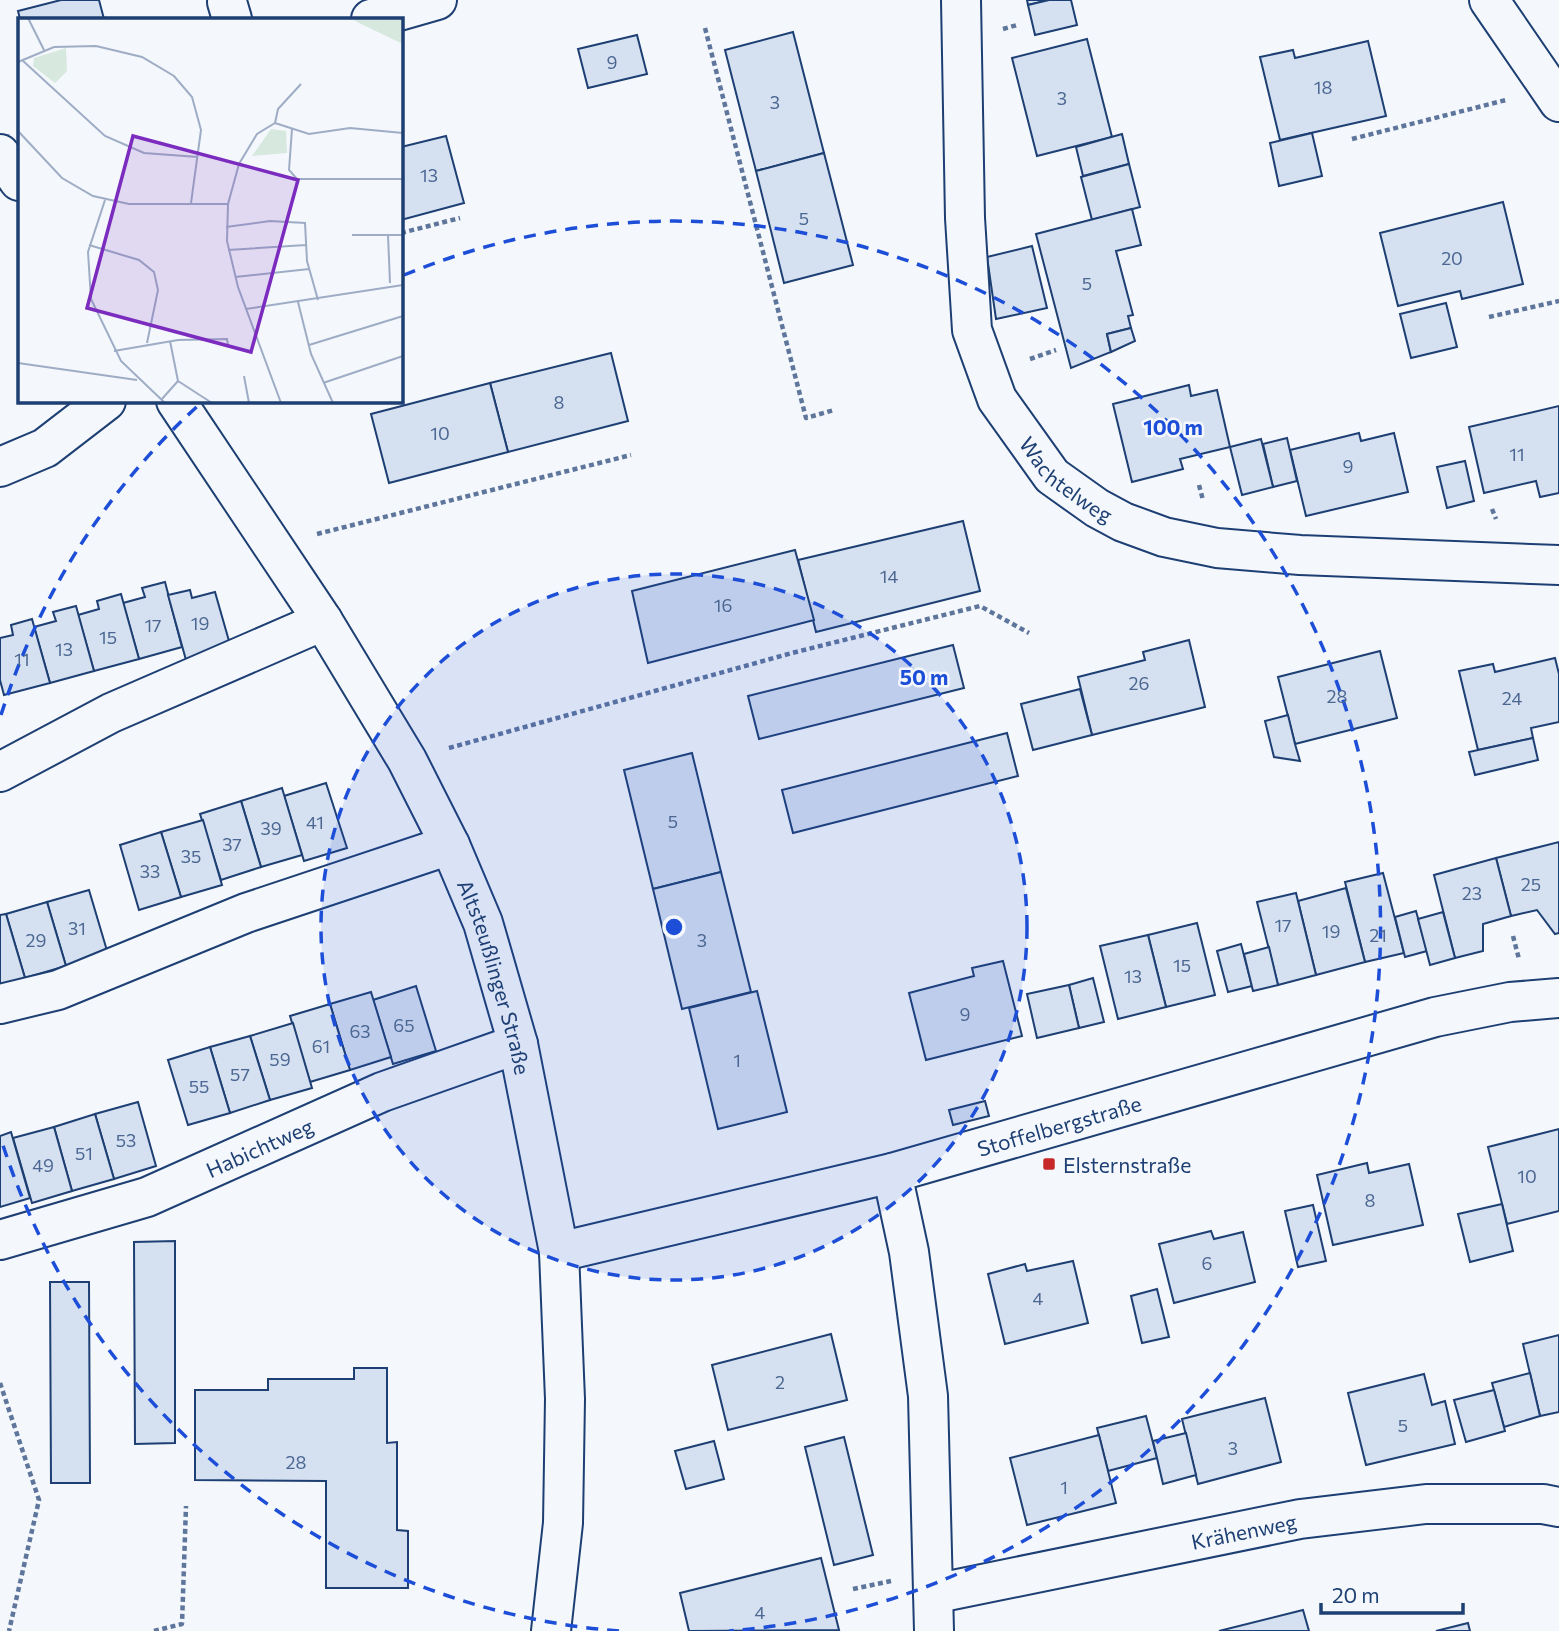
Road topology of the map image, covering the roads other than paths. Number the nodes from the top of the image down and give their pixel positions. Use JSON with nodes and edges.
{"nodes":[{"id":1,"x":438,"y":0,"type":"edge"},
{"id":2,"x":961,"y":0,"type":"edge"},
{"id":3,"x":1489,"y":0,"type":"edge"},
{"id":4,"x":375,"y":18,"type":"edge"},
{"id":5,"x":1555,"y":95,"type":"edge"},
{"id":6,"x":0,"y":154,"type":"edge"},
{"id":7,"x":18,"y":180,"type":"edge"},
{"id":8,"x":105,"y":402,"type":"edge"},
{"id":9,"x":177,"y":402,"type":"edge"},
{"id":10,"x":0,"y":467,"type":"edge"},
{"id":11,"x":1559,"y":565,"type":"edge"},
{"id":12,"x":323,"y":621,"type":"junction"},
{"id":13,"x":0,"y":772,"type":"edge"},
{"id":14,"x":450,"y":845,"type":"junction"},
{"id":15,"x":1559,"y":998,"type":"edge"},
{"id":16,"x":0,"y":1004,"type":"edge"},
{"id":17,"x":518,"y":1044,"type":"junction"},
{"id":18,"x":892,"y":1173,"type":"junction"},
{"id":19,"x":0,"y":1240,"type":"edge"},
{"id":20,"x":559,"y":1252,"type":"junction"},
{"id":21,"x":1559,"y":1507,"type":"edge"},
{"id":22,"x":933,"y":1594,"type":"junction"},
{"id":23,"x":551,"y":1631,"type":"edge"},
{"id":24,"x":934,"y":1631,"type":"edge"}],
"edges":[{"from":1,"to":4,"type":"street"},
{"from":2,"to":11,"type":"street","name":"Wachtelweg"},
{"from":3,"to":5,"type":"street"},
{"from":6,"to":7,"type":"street"},
{"from":8,"to":10,"type":"street"},
{"from":9,"to":12,"type":"street","name":"Altsteußlinger Straße"},
{"from":12,"to":13,"type":"street"},
{"from":12,"to":14,"type":"street","name":"Altsteußlinger Straße"},
{"from":14,"to":16,"type":"street"},
{"from":14,"to":17,"type":"street","name":"Altsteußlinger Straße"},
{"from":15,"to":18,"type":"street","name":"Stoffelbergstraße"},
{"from":17,"to":19,"type":"street","name":"Habichtweg"},
{"from":17,"to":20,"type":"street","name":"Altsteußlinger Straße"},
{"from":18,"to":20,"type":"street","name":"Stoffelbergstraße"},
{"from":18,"to":22,"type":"street"},
{"from":20,"to":23,"type":"street","name":"Altsteußlinger Straße"},
{"from":21,"to":22,"type":"street","name":"Krähenweg"},
{"from":22,"to":24,"type":"street"}]}
